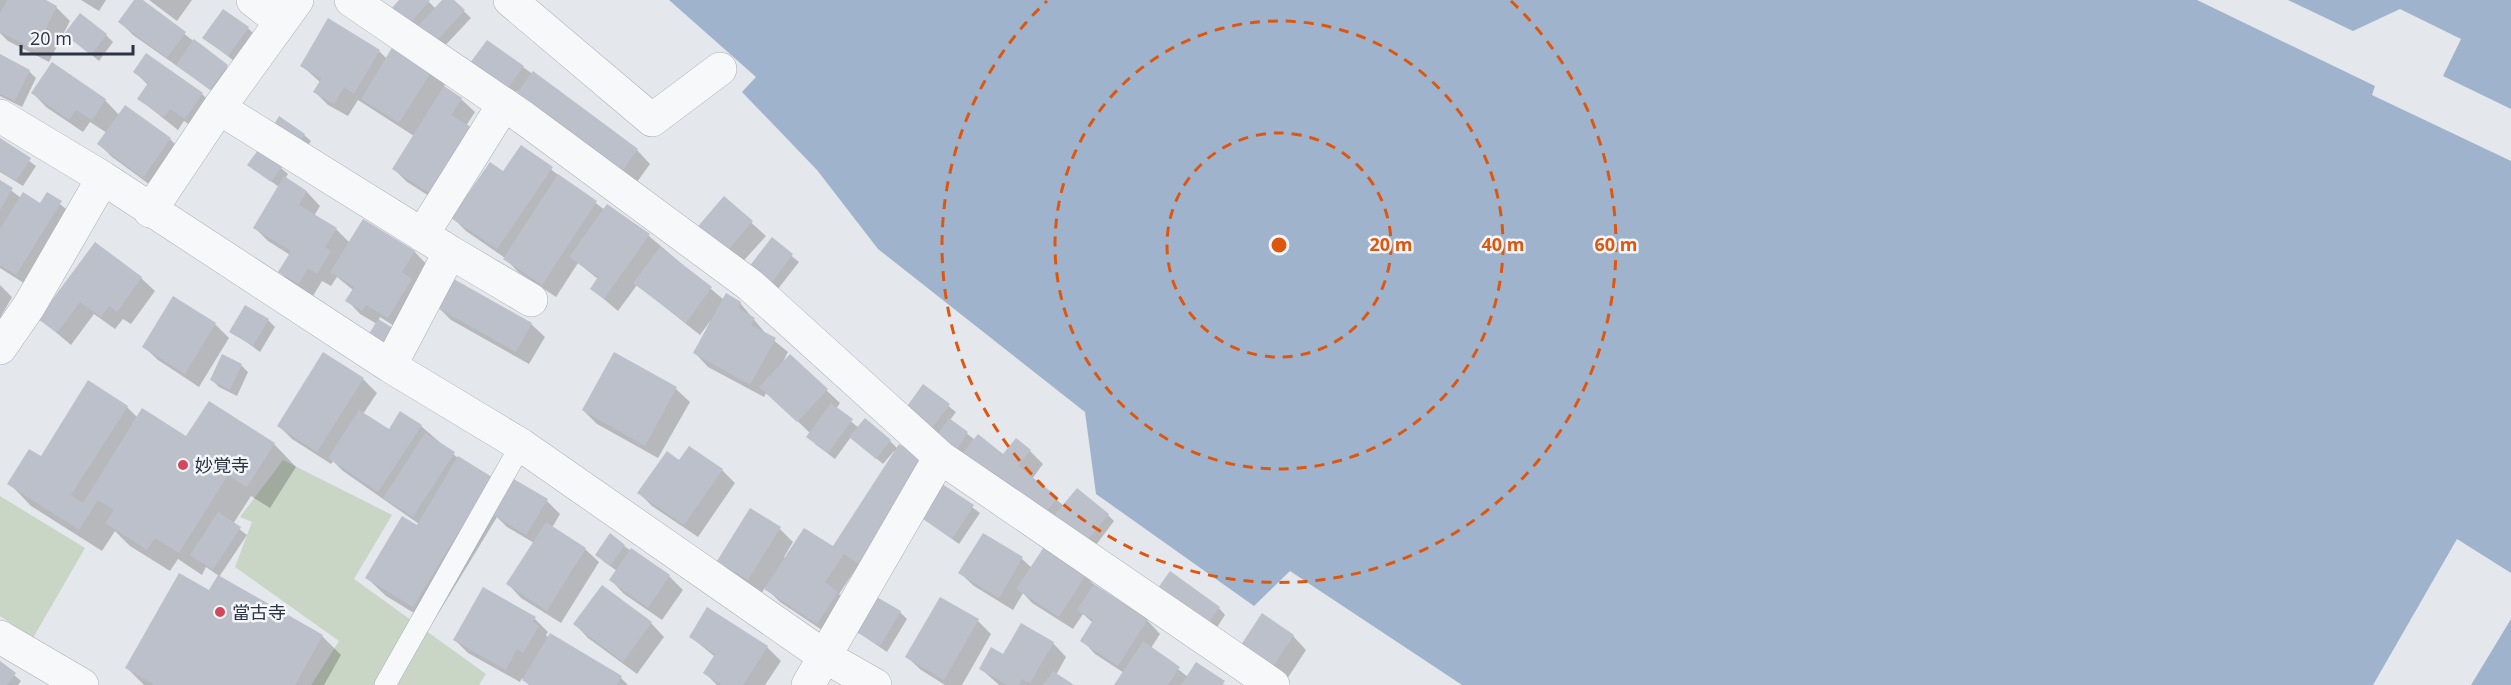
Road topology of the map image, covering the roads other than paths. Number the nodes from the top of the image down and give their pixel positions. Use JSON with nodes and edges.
{"nodes":[{"id":1,"x":253,"y":0,"type":"edge"},
{"id":2,"x":351,"y":0,"type":"edge"},
{"id":3,"x":510,"y":0,"type":"edge"},
{"id":4,"x":289,"y":10,"type":"edge"},
{"id":5,"x":720,"y":69,"type":"dead end"},
{"id":6,"x":504,"y":104,"type":"junction"},
{"id":7,"x":219,"y":108,"type":"junction"},
{"id":8,"x":0,"y":116,"type":"edge"},
{"id":9,"x":103,"y":178,"type":"junction"},
{"id":10,"x":150,"y":211,"type":"junction"},
{"id":11,"x":422,"y":235,"type":"junction"},
{"id":12,"x":450,"y":252,"type":"junction"},
{"id":13,"x":531,"y":300,"type":"dead end"},
{"id":14,"x":0,"y":348,"type":"edge"},
{"id":15,"x":390,"y":366,"type":"junction"},
{"id":16,"x":521,"y":445,"type":"junction"},
{"id":17,"x":940,"y":458,"type":"junction"},
{"id":18,"x":0,"y":638,"type":"edge"},
{"id":19,"x":824,"y":656,"type":"junction"},
{"id":20,"x":82,"y":685,"type":"edge"},
{"id":21,"x":385,"y":685,"type":"edge"},
{"id":22,"x":808,"y":685,"type":"edge"},
{"id":23,"x":874,"y":685,"type":"edge"},
{"id":24,"x":1273,"y":685,"type":"edge"}],
"edges":[{"from":1,"to":4,"type":"street"},
{"from":2,"to":6,"type":"street"},
{"from":3,"to":5,"type":"street"},
{"from":4,"to":7,"type":"street"},
{"from":6,"to":11,"type":"street"},
{"from":6,"to":17,"type":"street"},
{"from":7,"to":10,"type":"street"},
{"from":7,"to":11,"type":"street"},
{"from":8,"to":9,"type":"street"},
{"from":9,"to":10,"type":"street"},
{"from":9,"to":14,"type":"street"},
{"from":10,"to":15,"type":"street"},
{"from":11,"to":12,"type":"street"},
{"from":12,"to":13,"type":"street"},
{"from":12,"to":15,"type":"street"},
{"from":15,"to":16,"type":"street"},
{"from":16,"to":19,"type":"street"},
{"from":16,"to":21,"type":"lane"},
{"from":17,"to":19,"type":"street"},
{"from":17,"to":24,"type":"street"},
{"from":18,"to":20,"type":"street"},
{"from":19,"to":22,"type":"street"},
{"from":19,"to":23,"type":"street"}]}
